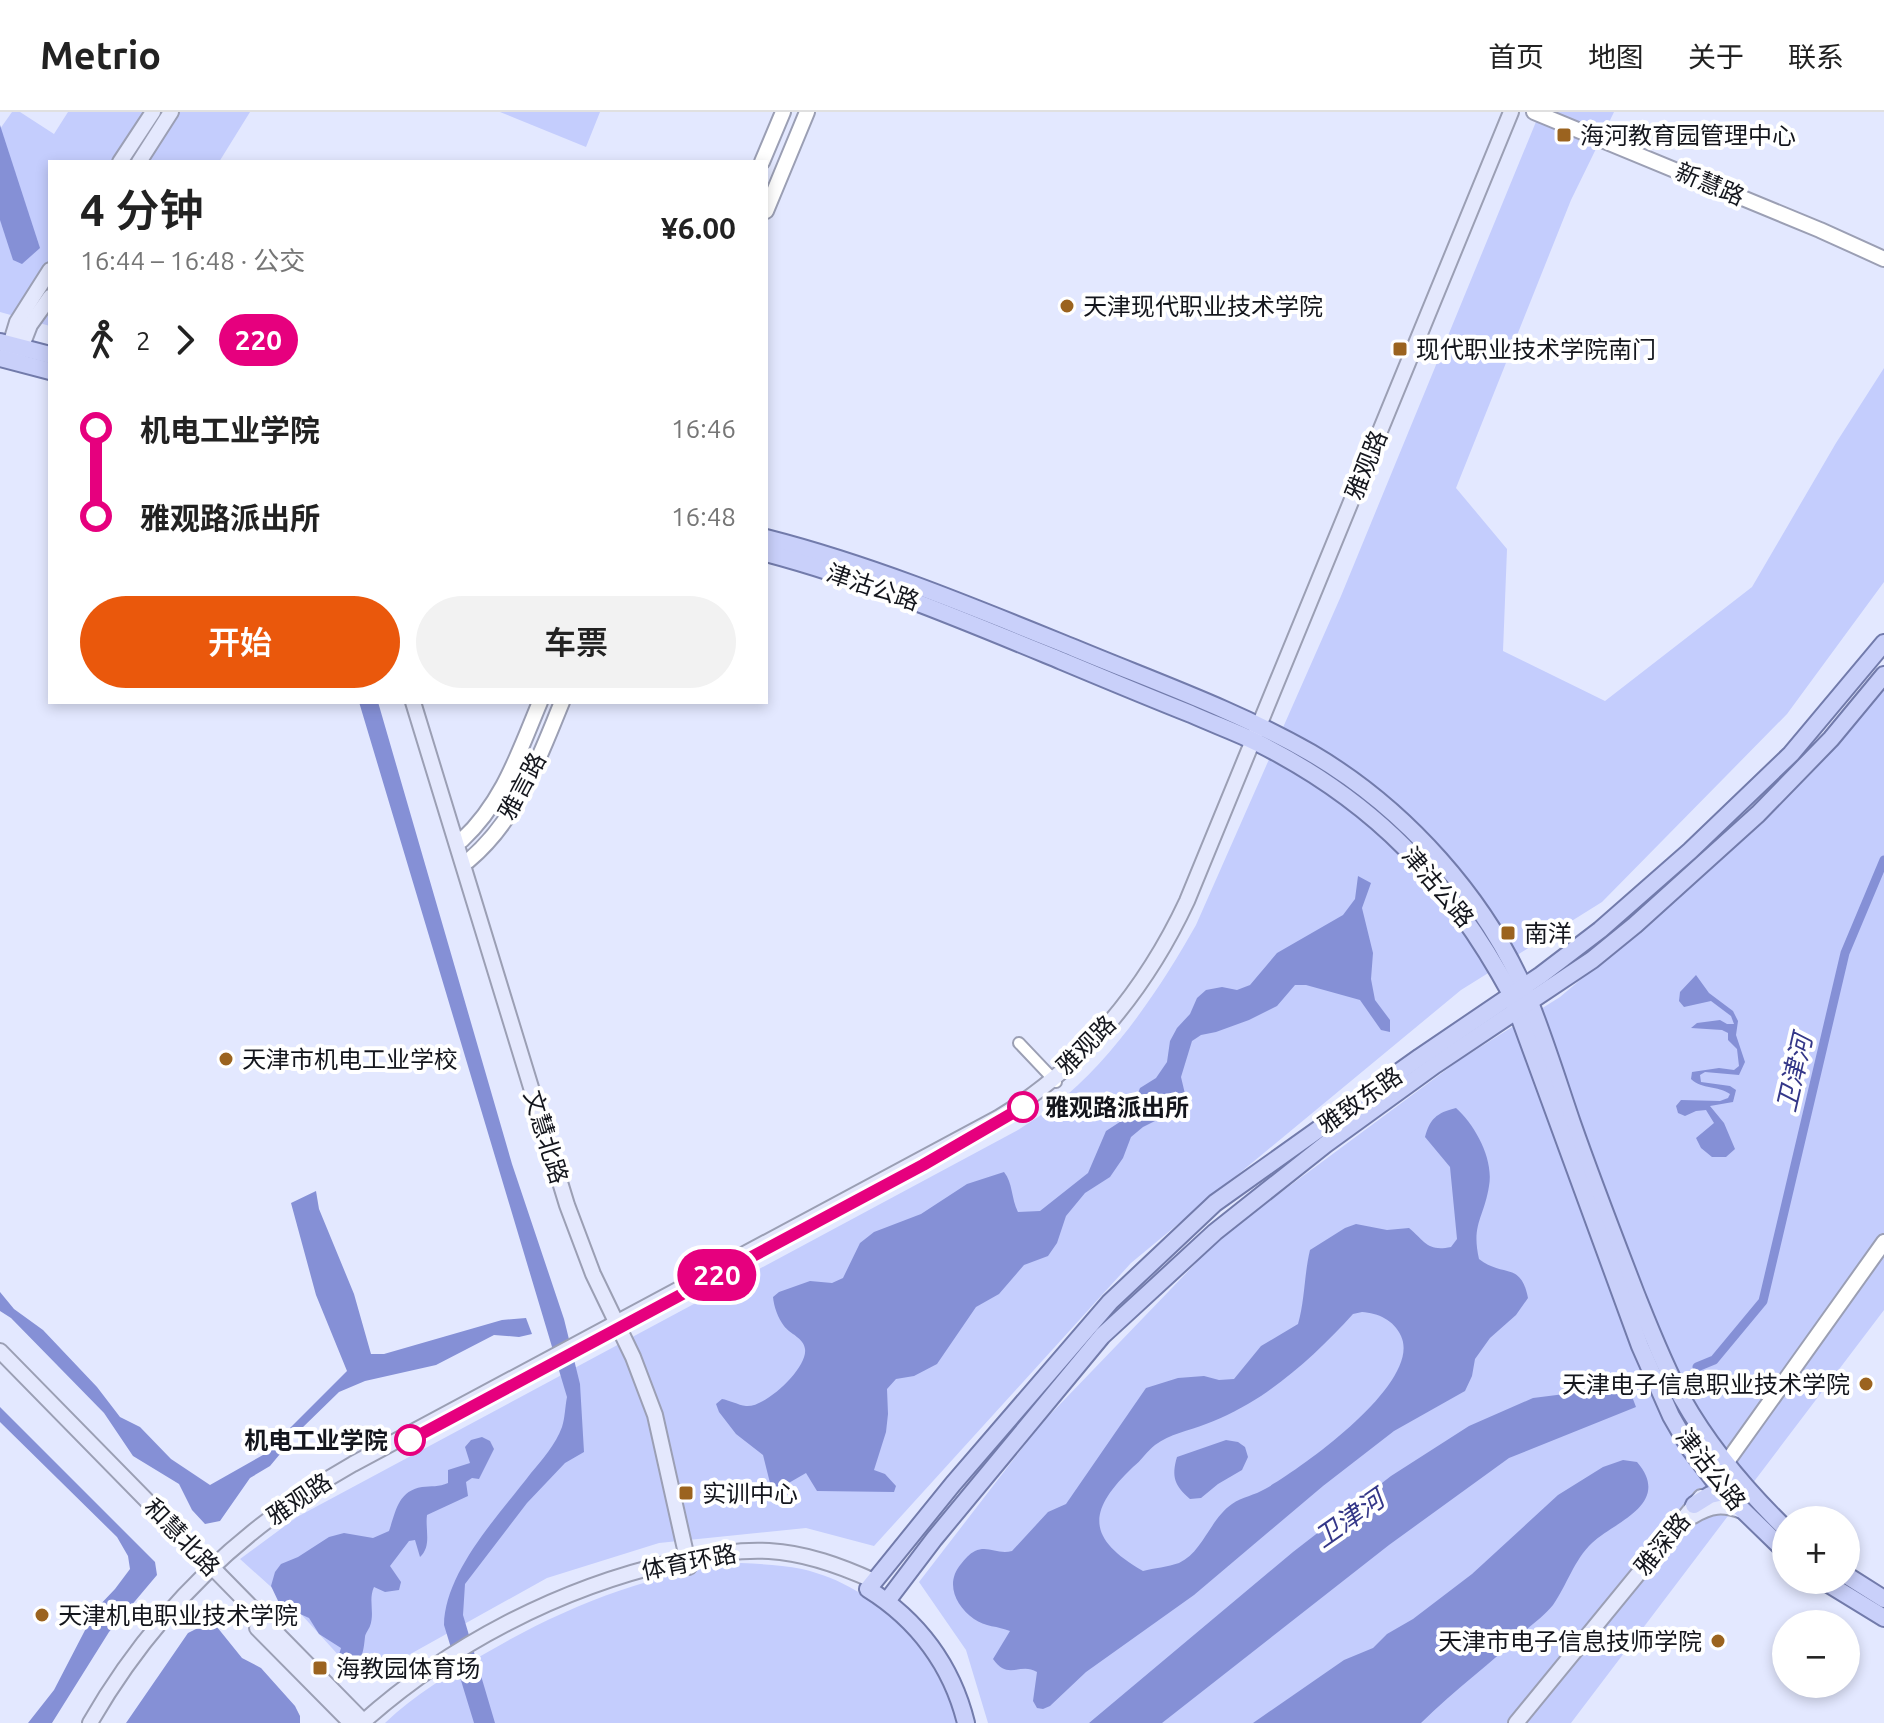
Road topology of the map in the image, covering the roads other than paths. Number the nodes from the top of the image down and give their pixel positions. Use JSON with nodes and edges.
{"nodes":[{"id":1,"x":153,"y":112,"type":"edge"},
{"id":2,"x":171,"y":112,"type":"edge"},
{"id":3,"x":783,"y":112,"type":"edge"},
{"id":4,"x":807,"y":112,"type":"edge"},
{"id":5,"x":1534,"y":112,"type":"edge"},
{"id":6,"x":1554,"y":112,"type":"edge"},
{"id":7,"x":1514,"y":114,"type":"edge"},
{"id":8,"x":121,"y":160,"type":"edge"},
{"id":9,"x":140,"y":160,"type":"edge"},
{"id":10,"x":763,"y":160,"type":"edge"},
{"id":11,"x":768,"y":206,"type":"edge"},
{"id":12,"x":1884,"y":252,"type":"edge"},
{"id":13,"x":1884,"y":259,"type":"edge"},
{"id":14,"x":48,"y":273,"type":"edge"},
{"id":15,"x":48,"y":300,"type":"edge"},
{"id":16,"x":9,"y":352,"type":"edge"},
{"id":17,"x":48,"y":355,"type":"edge"},
{"id":18,"x":48,"y":370,"type":"edge"},
{"id":19,"x":768,"y":538,"type":"edge"},
{"id":20,"x":768,"y":554,"type":"edge"},
{"id":21,"x":1884,"y":643,"type":"edge"},
{"id":22,"x":1884,"y":675,"type":"edge"},
{"id":23,"x":414,"y":704,"type":"edge"},
{"id":24,"x":422,"y":704,"type":"edge"},
{"id":25,"x":539,"y":704,"type":"edge"},
{"id":26,"x":561,"y":704,"type":"edge"},
{"id":27,"x":1258,"y":734,"type":"junction"},
{"id":28,"x":462,"y":840,"type":"junction"},
{"id":29,"x":468,"y":861,"type":"junction"},
{"id":30,"x":1520,"y":998,"type":"junction"},
{"id":31,"x":1019,"y":1043,"type":"dead end"},
{"id":32,"x":1054,"y":1081,"type":"junction"},
{"id":33,"x":1884,"y":1242,"type":"edge"},
{"id":34,"x":1884,"y":1252,"type":"edge"},
{"id":35,"x":621,"y":1323,"type":"junction"},
{"id":36,"x":0,"y":1351,"type":"edge"},
{"id":37,"x":0,"y":1364,"type":"edge"},
{"id":38,"x":1728,"y":1467,"type":"junction"},
{"id":39,"x":1716,"y":1488,"type":"junction"},
{"id":40,"x":1755,"y":1499,"type":"junction"},
{"id":41,"x":1693,"y":1511,"type":"junction"},
{"id":42,"x":1742,"y":1511,"type":"junction"},
{"id":43,"x":1772,"y":1515,"type":"edge"},
{"id":44,"x":1772,"y":1539,"type":"edge"},
{"id":45,"x":692,"y":1562,"type":"junction"},
{"id":46,"x":210,"y":1572,"type":"junction"},
{"id":47,"x":1860,"y":1584,"type":"edge"},
{"id":48,"x":871,"y":1585,"type":"junction"},
{"id":49,"x":1845,"y":1594,"type":"edge"},
{"id":50,"x":890,"y":1598,"type":"junction"},
{"id":51,"x":1884,"y":1599,"type":"edge"},
{"id":52,"x":1884,"y":1618,"type":"edge"},
{"id":53,"x":92,"y":1723,"type":"edge"},
{"id":54,"x":363,"y":1723,"type":"edge"},
{"id":55,"x":966,"y":1723,"type":"edge"},
{"id":56,"x":975,"y":1723,"type":"edge"},
{"id":57,"x":1516,"y":1723,"type":"edge"},
{"id":58,"x":1526,"y":1723,"type":"edge"}],
"edges":[{"from":1,"to":8,"type":"main road"},
{"from":2,"to":9,"type":"main road"},
{"from":3,"to":10,"type":"street"},
{"from":4,"to":11,"type":"street"},
{"from":5,"to":13,"type":"street","name":"新慧路"},
{"from":6,"to":12,"type":"street","name":"新慧路"},
{"from":7,"to":27,"type":"main road","name":"雅观路"},
{"from":14,"to":16,"type":"main road"},
{"from":15,"to":16,"type":"main road"},
{"from":16,"to":17,"type":"main road"},
{"from":16,"to":18,"type":"main road"},
{"from":19,"to":27,"type":"main road","name":"津沽公路"},
{"from":20,"to":27,"type":"main road","name":"津沽公路"},
{"from":21,"to":30,"type":"main road","name":"雅致东路"},
{"from":22,"to":30,"type":"main road","name":"雅致东路"},
{"from":23,"to":35,"type":"main road","name":"文慧北路"},
{"from":24,"to":28,"type":"main road","name":"文慧北路"},
{"from":25,"to":28,"type":"street","name":"雅言路"},
{"from":26,"to":29,"type":"street","name":"雅言路"},
{"from":27,"to":30,"type":"main road","name":"津沽公路"},
{"from":27,"to":32,"type":"main road","name":"雅观路"},
{"from":28,"to":29,"type":"main road","name":"文慧北路"},
{"from":29,"to":35,"type":"main road","name":"文慧北路"},
{"from":30,"to":38,"type":"main road","name":"津沽公路"},
{"from":30,"to":39,"type":"main road","name":"津沽公路"},
{"from":30,"to":48,"type":"main road","name":"雅致东路"},
{"from":30,"to":50,"type":"main road","name":"雅致东路"},
{"from":31,"to":32,"type":"street"},
{"from":32,"to":35,"type":"main road","name":"雅观路"},
{"from":33,"to":38,"type":"street"},
{"from":34,"to":38,"type":"street"},
{"from":35,"to":45,"type":"main road","name":"文慧北路"},
{"from":35,"to":46,"type":"main road","name":"雅观路"},
{"from":36,"to":46,"type":"main road","name":"和慧北路"},
{"from":37,"to":46,"type":"main road","name":"和慧北路"},
{"from":38,"to":39,"type":"street"},
{"from":38,"to":40,"type":"main road","name":"津沽公路"},
{"from":39,"to":40,"type":"main road"},
{"from":39,"to":41,"type":"main road"},
{"from":39,"to":42,"type":"main road","name":"津沽公路"},
{"from":40,"to":43,"type":"main road","name":"津沽公路"},
{"from":41,"to":42,"type":"main road"},
{"from":41,"to":57,"type":"main road","name":"雅深路"},
{"from":41,"to":58,"type":"main road","name":"雅深路"},
{"from":42,"to":44,"type":"main road","name":"津沽公路"},
{"from":45,"to":48,"type":"main road","name":"体育环路"},
{"from":45,"to":54,"type":"main road","name":"体育环路"},
{"from":46,"to":53,"type":"main road","name":"雅观路"},
{"from":46,"to":54,"type":"main road","name":"和慧北路"},
{"from":47,"to":51,"type":"main road"},
{"from":48,"to":50,"type":"main road","name":"体育环路"},
{"from":49,"to":52,"type":"main road"},
{"from":50,"to":55,"type":"main road","name":"体育环路"},
{"from":50,"to":56,"type":"main road","name":"体育环路"}]}
